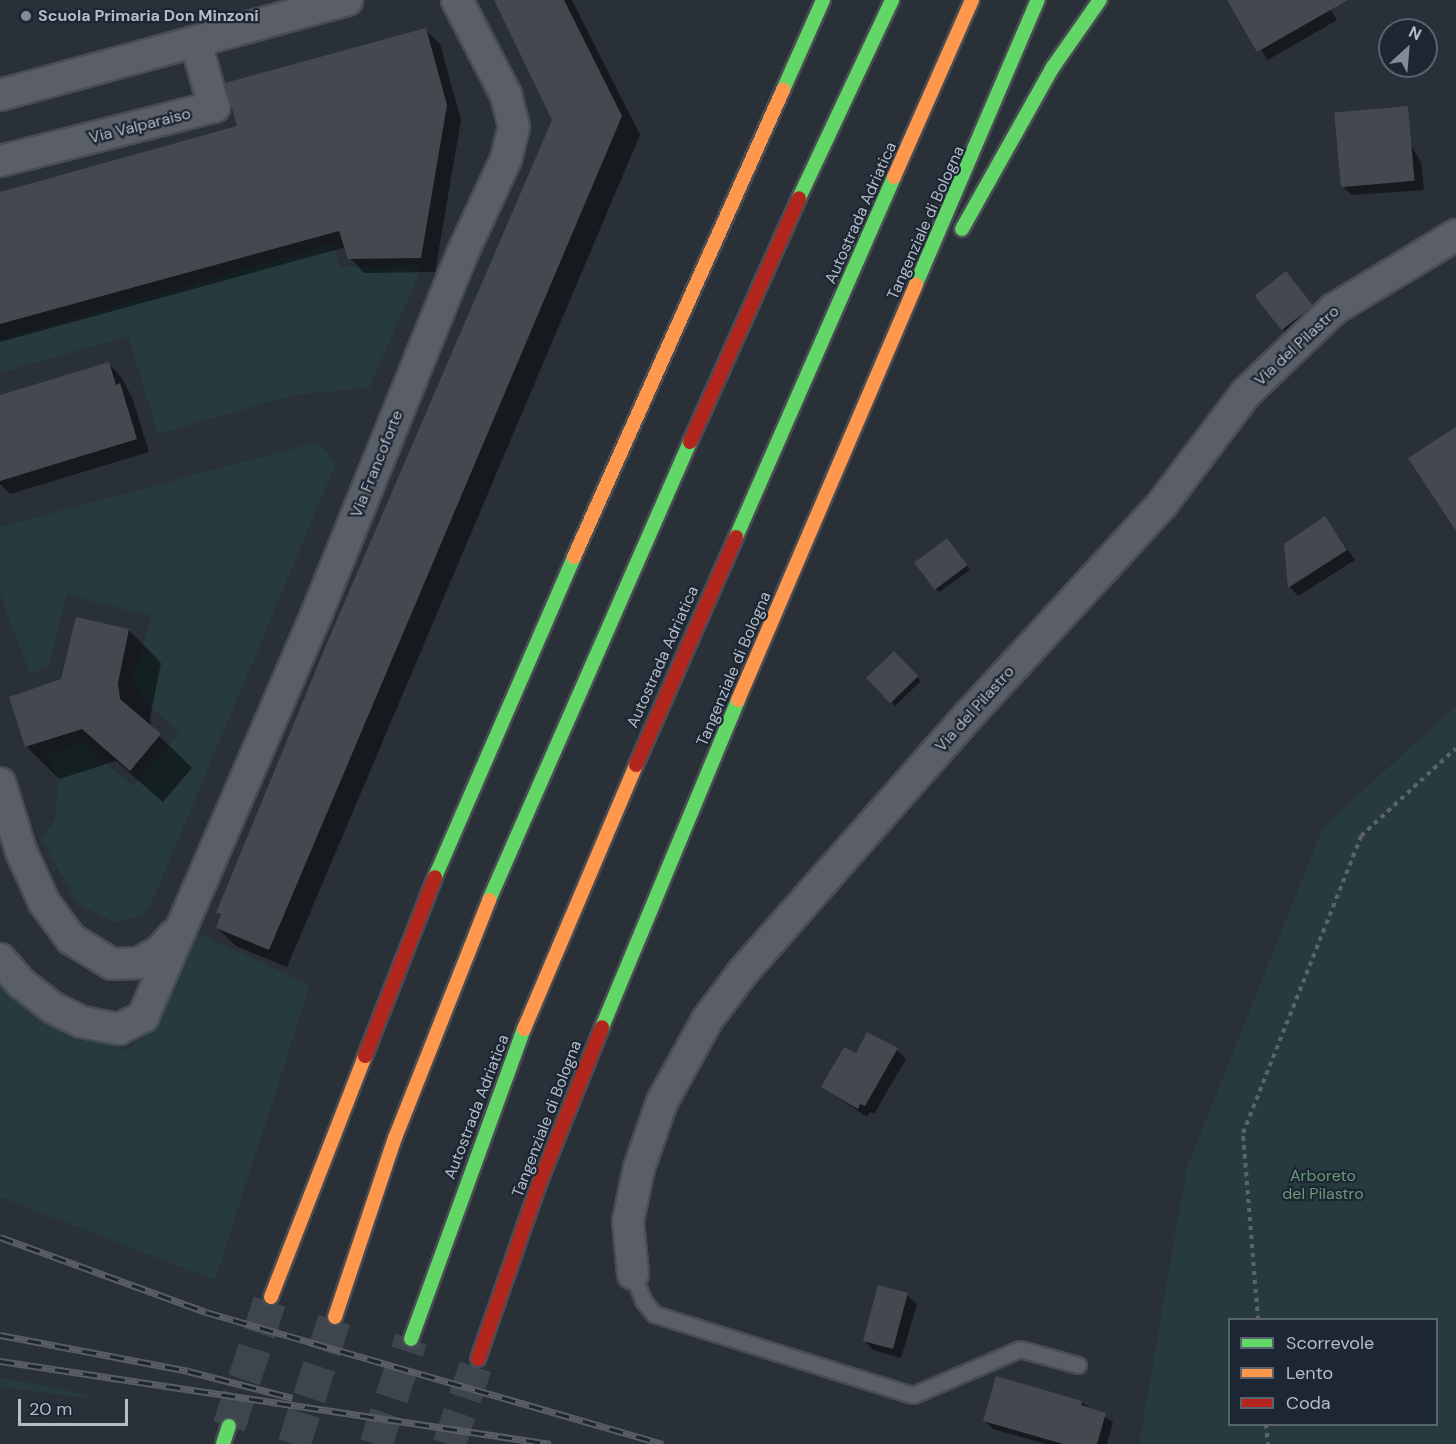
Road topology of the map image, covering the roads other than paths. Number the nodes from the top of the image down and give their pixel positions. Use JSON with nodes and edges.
{"nodes":[{"id":1,"x":347,"y":0,"type":"edge"},
{"id":2,"x":457,"y":0,"type":"edge"},
{"id":3,"x":823,"y":0,"type":"edge"},
{"id":4,"x":892,"y":0,"type":"edge"},
{"id":5,"x":972,"y":0,"type":"edge"},
{"id":6,"x":1038,"y":0,"type":"edge"},
{"id":7,"x":1100,"y":0,"type":"edge"},
{"id":8,"x":196,"y":43,"type":"junction"},
{"id":9,"x":0,"y":94,"type":"edge"},
{"id":10,"x":0,"y":161,"type":"edge"},
{"id":11,"x":1456,"y":235,"type":"edge"},
{"id":12,"x":954,"y":242,"type":"dead end"},
{"id":13,"x":937,"y":272,"type":"dead end"},
{"id":14,"x":870,"y":393,"type":"junction"},
{"id":15,"x":0,"y":783,"type":"edge"},
{"id":16,"x":180,"y":928,"type":"junction"},
{"id":17,"x":0,"y":959,"type":"edge"},
{"id":18,"x":633,"y":1274,"type":"joint"},
{"id":19,"x":271,"y":1297,"type":"tunnel mouth"},
{"id":20,"x":335,"y":1317,"type":"tunnel mouth"},
{"id":21,"x":411,"y":1339,"type":"tunnel mouth"},
{"id":22,"x":478,"y":1359,"type":"tunnel mouth"},
{"id":23,"x":1078,"y":1365,"type":"dead end"},
{"id":24,"x":229,"y":1426,"type":"tunnel mouth"},
{"id":25,"x":223,"y":1444,"type":"edge"}],
"edges":[{"from":1,"to":8,"type":"street"},
{"from":2,"to":16,"type":"street","name":"Via Francoforte"},
{"from":3,"to":19,"type":"highway"},
{"from":4,"to":20,"type":"highway"},
{"from":5,"to":21,"type":"highway","name":"Autostrada Adriatica"},
{"from":6,"to":14,"type":"highway","name":"Tangenziale di Bologna"},
{"from":7,"to":12,"type":"highway"},
{"from":8,"to":9,"type":"street"},
{"from":8,"to":10,"type":"street","name":"Via Valparaiso"},
{"from":11,"to":18,"type":"street","name":"Via del Pilastro"},
{"from":13,"to":14,"type":"highway"},
{"from":14,"to":22,"type":"highway","name":"Tangenziale di Bologna"},
{"from":15,"to":16,"type":"street"},
{"from":16,"to":17,"type":"street","name":"Via Francoforte"},
{"from":18,"to":23,"type":"lane"},
{"from":24,"to":25,"type":"highway"}]}
